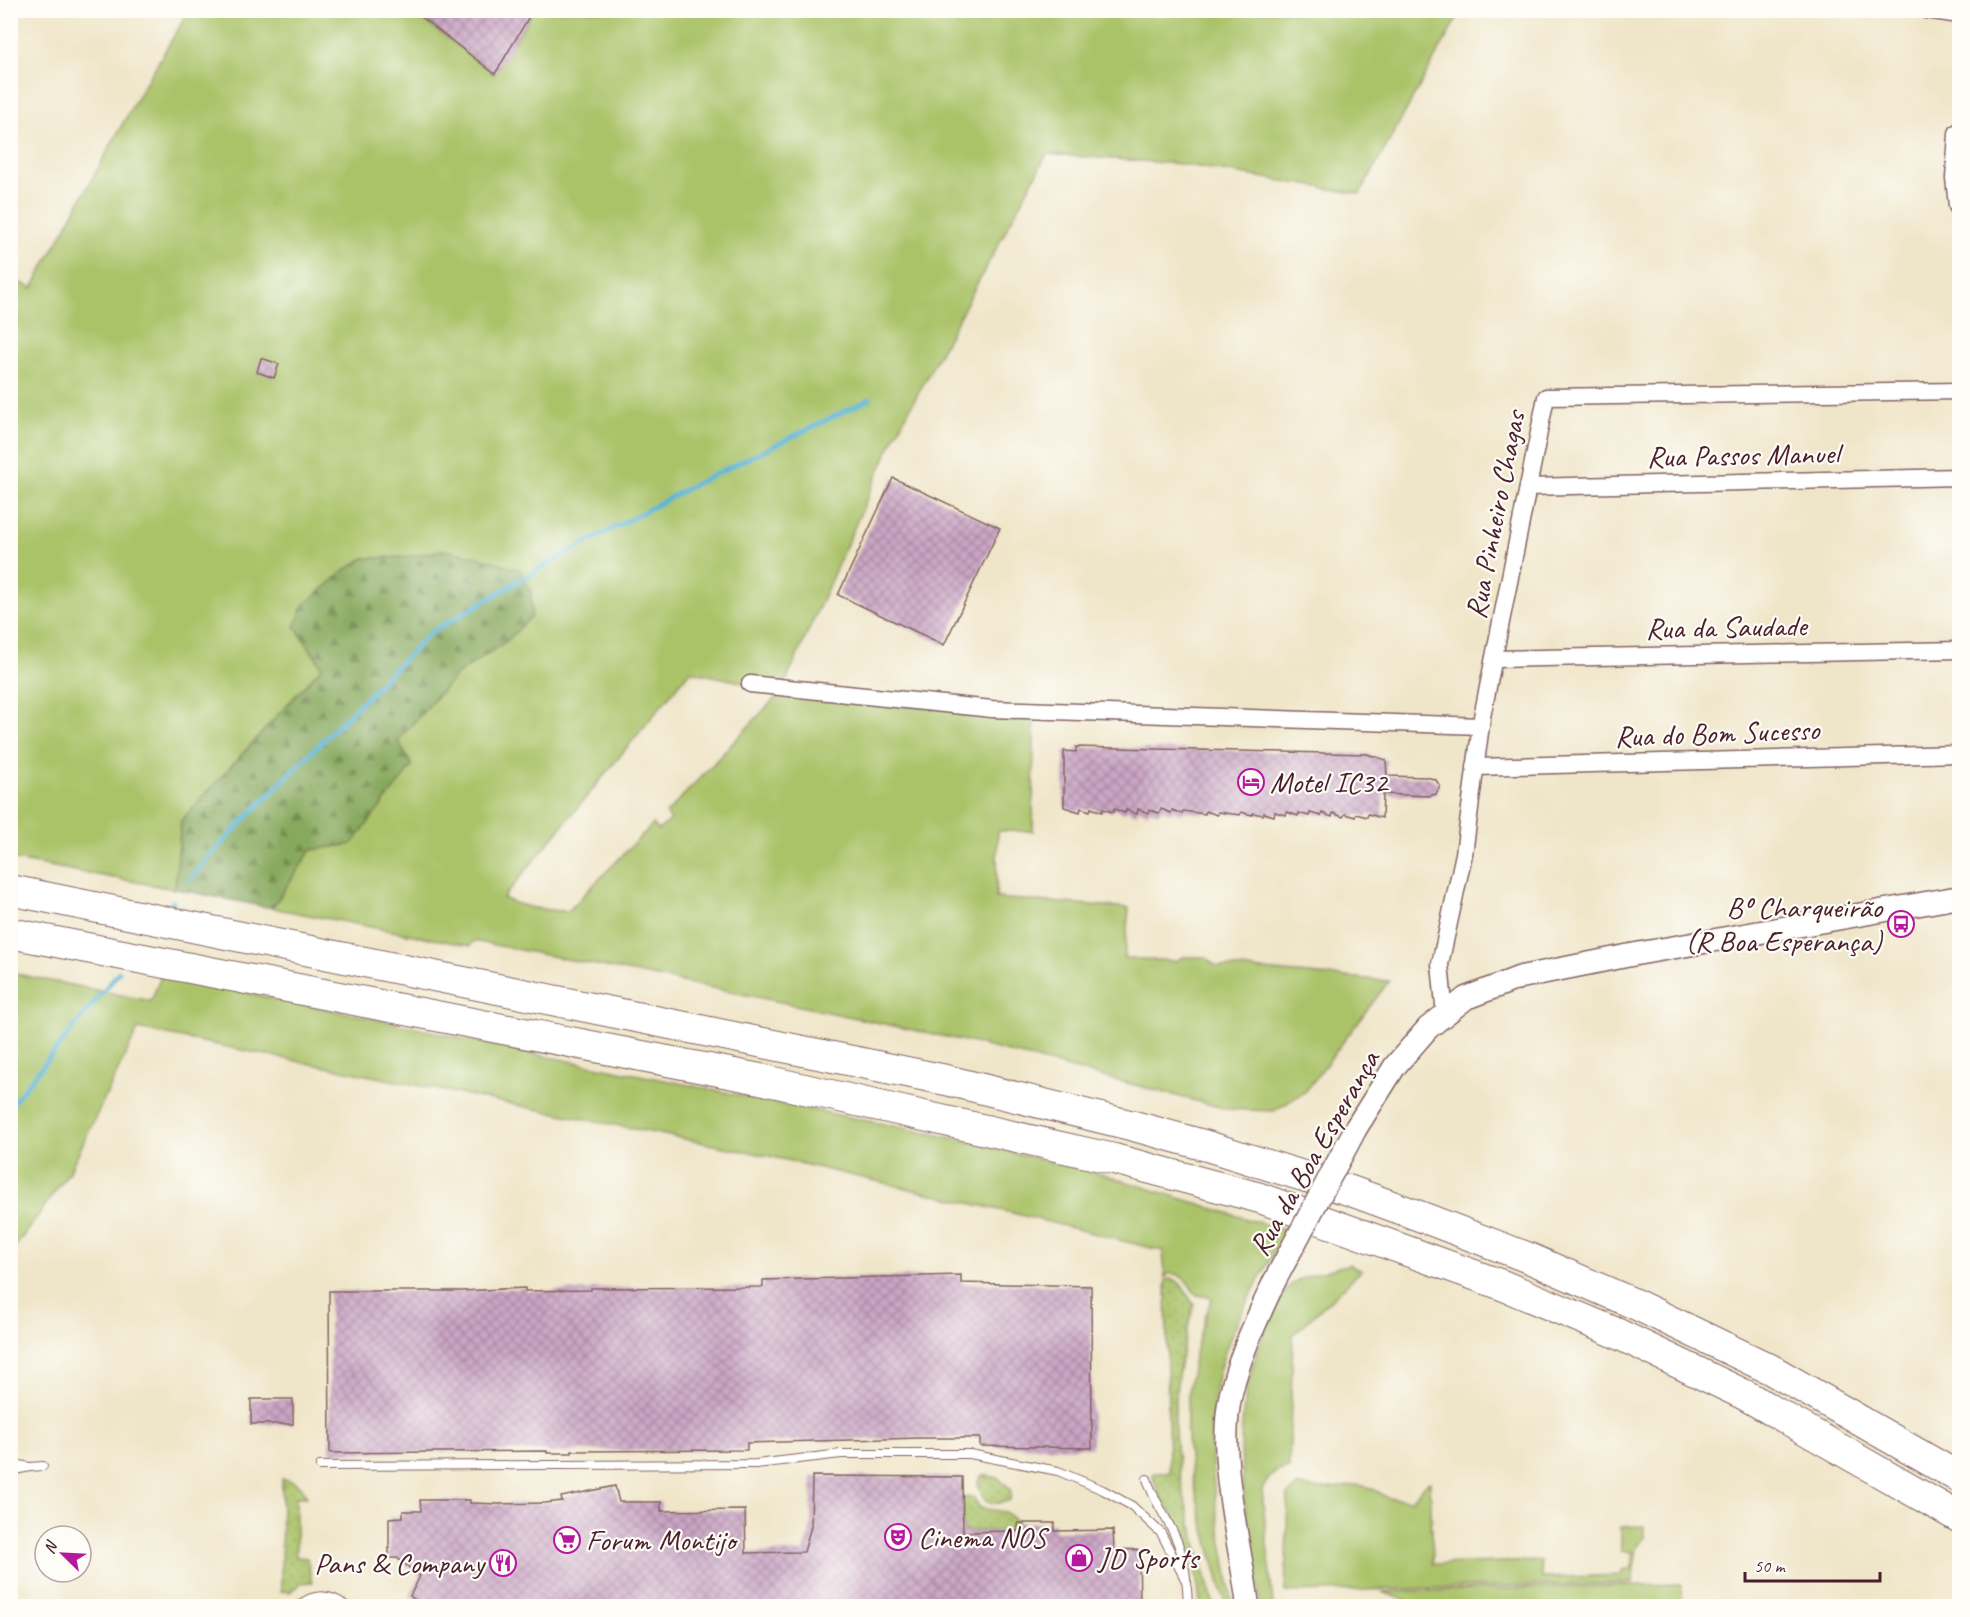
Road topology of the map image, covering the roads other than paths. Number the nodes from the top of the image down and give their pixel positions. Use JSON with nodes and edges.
{"nodes":[{"id":1,"x":1926,"y":10,"type":"edge"},
{"id":2,"x":1959,"y":15,"type":"edge"},
{"id":3,"x":1959,"y":134,"type":"edge"},
{"id":4,"x":1959,"y":205,"type":"edge"},
{"id":5,"x":1959,"y":391,"type":"edge"},
{"id":6,"x":1959,"y":477,"type":"edge"},
{"id":7,"x":1528,"y":487,"type":"junction"},
{"id":8,"x":1959,"y":650,"type":"edge"},
{"id":9,"x":1494,"y":659,"type":"junction"},
{"id":10,"x":750,"y":684,"type":"dead end"},
{"id":11,"x":1481,"y":726,"type":"junction"},
{"id":12,"x":1959,"y":754,"type":"edge"},
{"id":13,"x":1475,"y":767,"type":"junction"},
{"id":14,"x":10,"y":890,"type":"edge"},
{"id":15,"x":1959,"y":897,"type":"edge"},
{"id":16,"x":10,"y":933,"type":"edge"},
{"id":17,"x":1445,"y":1015,"type":"junction"},
{"id":18,"x":10,"y":1463,"type":"edge"},
{"id":19,"x":43,"y":1466,"type":"dead end"},
{"id":20,"x":320,"y":1466,"type":"dead end"},
{"id":21,"x":30,"y":1467,"type":"junction"},
{"id":22,"x":10,"y":1471,"type":"edge"},
{"id":23,"x":1959,"y":1478,"type":"edge"},
{"id":24,"x":1147,"y":1479,"type":"dead end"},
{"id":25,"x":1959,"y":1518,"type":"edge"},
{"id":26,"x":1188,"y":1583,"type":"junction"},
{"id":27,"x":298,"y":1606,"type":"edge"},
{"id":28,"x":346,"y":1606,"type":"edge"},
{"id":29,"x":1188,"y":1606,"type":"edge"},
{"id":30,"x":1248,"y":1606,"type":"edge"}],
"edges":[{"from":1,"to":2,"type":"street"},
{"from":3,"to":4,"type":"street"},
{"from":5,"to":7,"type":"street","name":"Rua Pinheiro Chagas"},
{"from":6,"to":7,"type":"street","name":"Rua Passos Manuel"},
{"from":7,"to":9,"type":"street","name":"Rua Pinheiro Chagas"},
{"from":8,"to":9,"type":"street","name":"Rua da Saudade"},
{"from":9,"to":11,"type":"street","name":"Rua Pinheiro Chagas"},
{"from":10,"to":11,"type":"street"},
{"from":11,"to":13,"type":"street","name":"Rua Pinheiro Chagas"},
{"from":12,"to":13,"type":"street","name":"Rua do Bom Sucesso"},
{"from":13,"to":17,"type":"street","name":"Rua Pinheiro Chagas"},
{"from":14,"to":23,"type":"highway"},
{"from":15,"to":17,"type":"street","name":"Rua da Boa Esperança"},
{"from":16,"to":25,"type":"highway"},
{"from":17,"to":30,"type":"street","name":"Rua da Boa Esperança","bridge":true},
{"from":18,"to":21,"type":"lane"},
{"from":19,"to":21,"type":"lane"},
{"from":20,"to":26,"type":"lane"},
{"from":21,"to":22,"type":"lane"},
{"from":24,"to":26,"type":"lane"},
{"from":26,"to":29,"type":"lane"},
{"from":27,"to":28,"type":"lane"}]}
